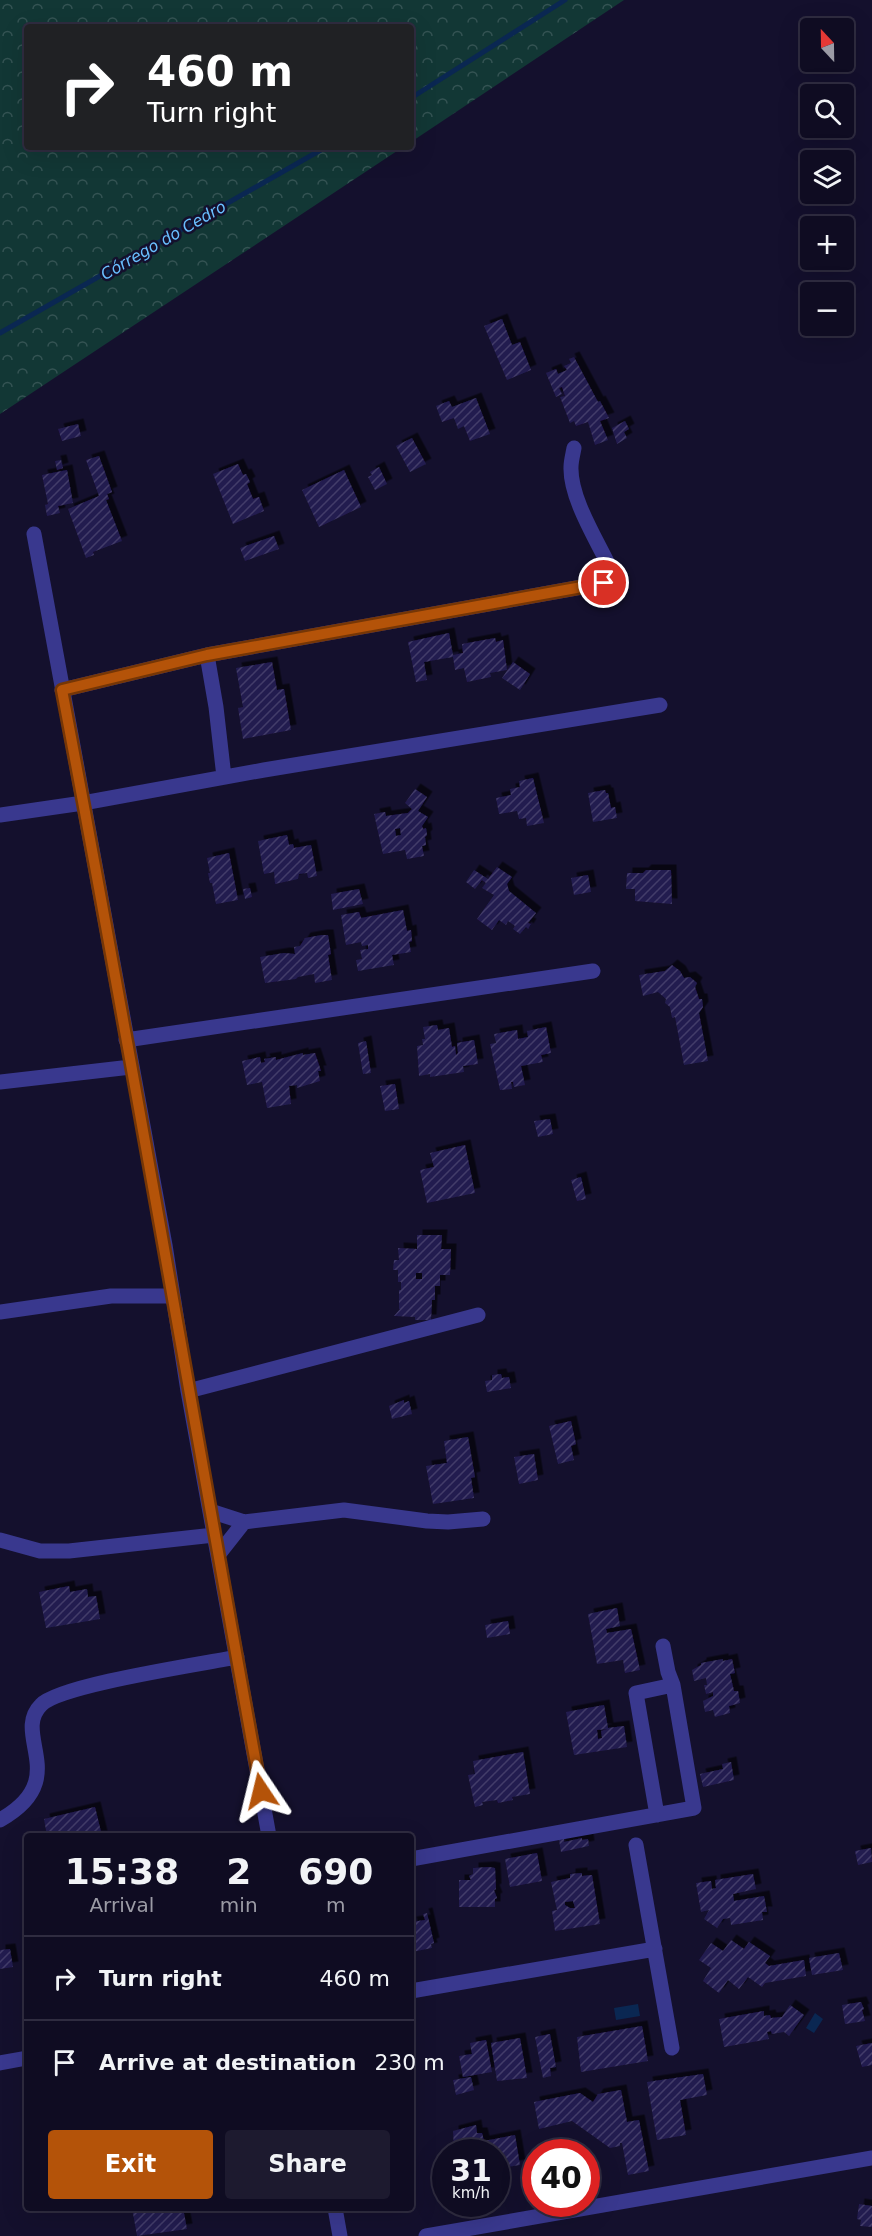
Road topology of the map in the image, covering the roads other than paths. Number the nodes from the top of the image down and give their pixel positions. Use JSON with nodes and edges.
{"nodes":[{"id":1,"x":574,"y":448,"type":"dead end"},
{"id":2,"x":34,"y":534,"type":"dead end"},
{"id":3,"x":207,"y":655,"type":"junction"},
{"id":4,"x":62,"y":690,"type":"junction"},
{"id":5,"x":660,"y":705,"type":"dead end"},
{"id":6,"x":224,"y":777,"type":"junction"},
{"id":7,"x":83,"y":803,"type":"junction"},
{"id":8,"x":0,"y":815,"type":"edge"},
{"id":9,"x":593,"y":971,"type":"dead end"},
{"id":10,"x":126,"y":1040,"type":"junction"},
{"id":11,"x":130,"y":1067,"type":"junction"},
{"id":12,"x":0,"y":1082,"type":"edge"},
{"id":13,"x":172,"y":1296,"type":"junction"},
{"id":14,"x":0,"y":1312,"type":"edge"},
{"id":15,"x":478,"y":1315,"type":"dead end"},
{"id":16,"x":188,"y":1391,"type":"junction"},
{"id":17,"x":210,"y":1511,"type":"junction"},
{"id":18,"x":483,"y":1519,"type":"dead end"},
{"id":19,"x":244,"y":1522,"type":"junction"},
{"id":20,"x":214,"y":1534,"type":"junction"},
{"id":21,"x":0,"y":1540,"type":"edge"},
{"id":22,"x":218,"y":1555,"type":"junction"},
{"id":23,"x":663,"y":1646,"type":"dead end"},
{"id":24,"x":237,"y":1657,"type":"junction"},
{"id":25,"x":673,"y":1685,"type":"junction"},
{"id":26,"x":657,"y":1815,"type":"junction"},
{"id":27,"x":0,"y":1820,"type":"edge"},
{"id":28,"x":268,"y":1833,"type":"edge"},
{"id":29,"x":636,"y":1845,"type":"dead end"},
{"id":30,"x":414,"y":1858,"type":"edge"},
{"id":31,"x":656,"y":1949,"type":"junction"},
{"id":32,"x":414,"y":1990,"type":"edge"},
{"id":33,"x":672,"y":2048,"type":"dead end"},
{"id":34,"x":24,"y":2059,"type":"edge"},
{"id":35,"x":0,"y":2063,"type":"edge"},
{"id":36,"x":872,"y":2158,"type":"edge"},
{"id":37,"x":335,"y":2211,"type":"edge"},
{"id":38,"x":339,"y":2235,"type":"edge"},
{"id":39,"x":426,"y":2236,"type":"edge"}],
"edges":[{"from":1,"to":3,"type":"street"},
{"from":2,"to":4,"type":"street"},
{"from":3,"to":4,"type":"street"},
{"from":3,"to":6,"type":"street"},
{"from":4,"to":7,"type":"street"},
{"from":5,"to":6,"type":"street"},
{"from":6,"to":7,"type":"street"},
{"from":7,"to":8,"type":"street"},
{"from":7,"to":10,"type":"street"},
{"from":9,"to":10,"type":"street"},
{"from":10,"to":11,"type":"street"},
{"from":11,"to":12,"type":"street"},
{"from":11,"to":13,"type":"street"},
{"from":13,"to":14,"type":"street"},
{"from":13,"to":16,"type":"street"},
{"from":15,"to":16,"type":"street"},
{"from":16,"to":17,"type":"street"},
{"from":17,"to":19,"type":"street"},
{"from":17,"to":20,"type":"street"},
{"from":18,"to":19,"type":"street"},
{"from":19,"to":22,"type":"street"},
{"from":20,"to":21,"type":"street"},
{"from":20,"to":22,"type":"street"},
{"from":22,"to":24,"type":"street"},
{"from":23,"to":25,"type":"street"},
{"from":24,"to":27,"type":"street"},
{"from":24,"to":28,"type":"street"},
{"from":25,"to":26,"type":"street"},
{"from":25,"to":26,"type":"street"},
{"from":26,"to":30,"type":"street"},
{"from":29,"to":31,"type":"street"},
{"from":31,"to":32,"type":"street"},
{"from":31,"to":33,"type":"street"},
{"from":34,"to":35,"type":"street"},
{"from":36,"to":39,"type":"street"},
{"from":37,"to":38,"type":"street"}]}
